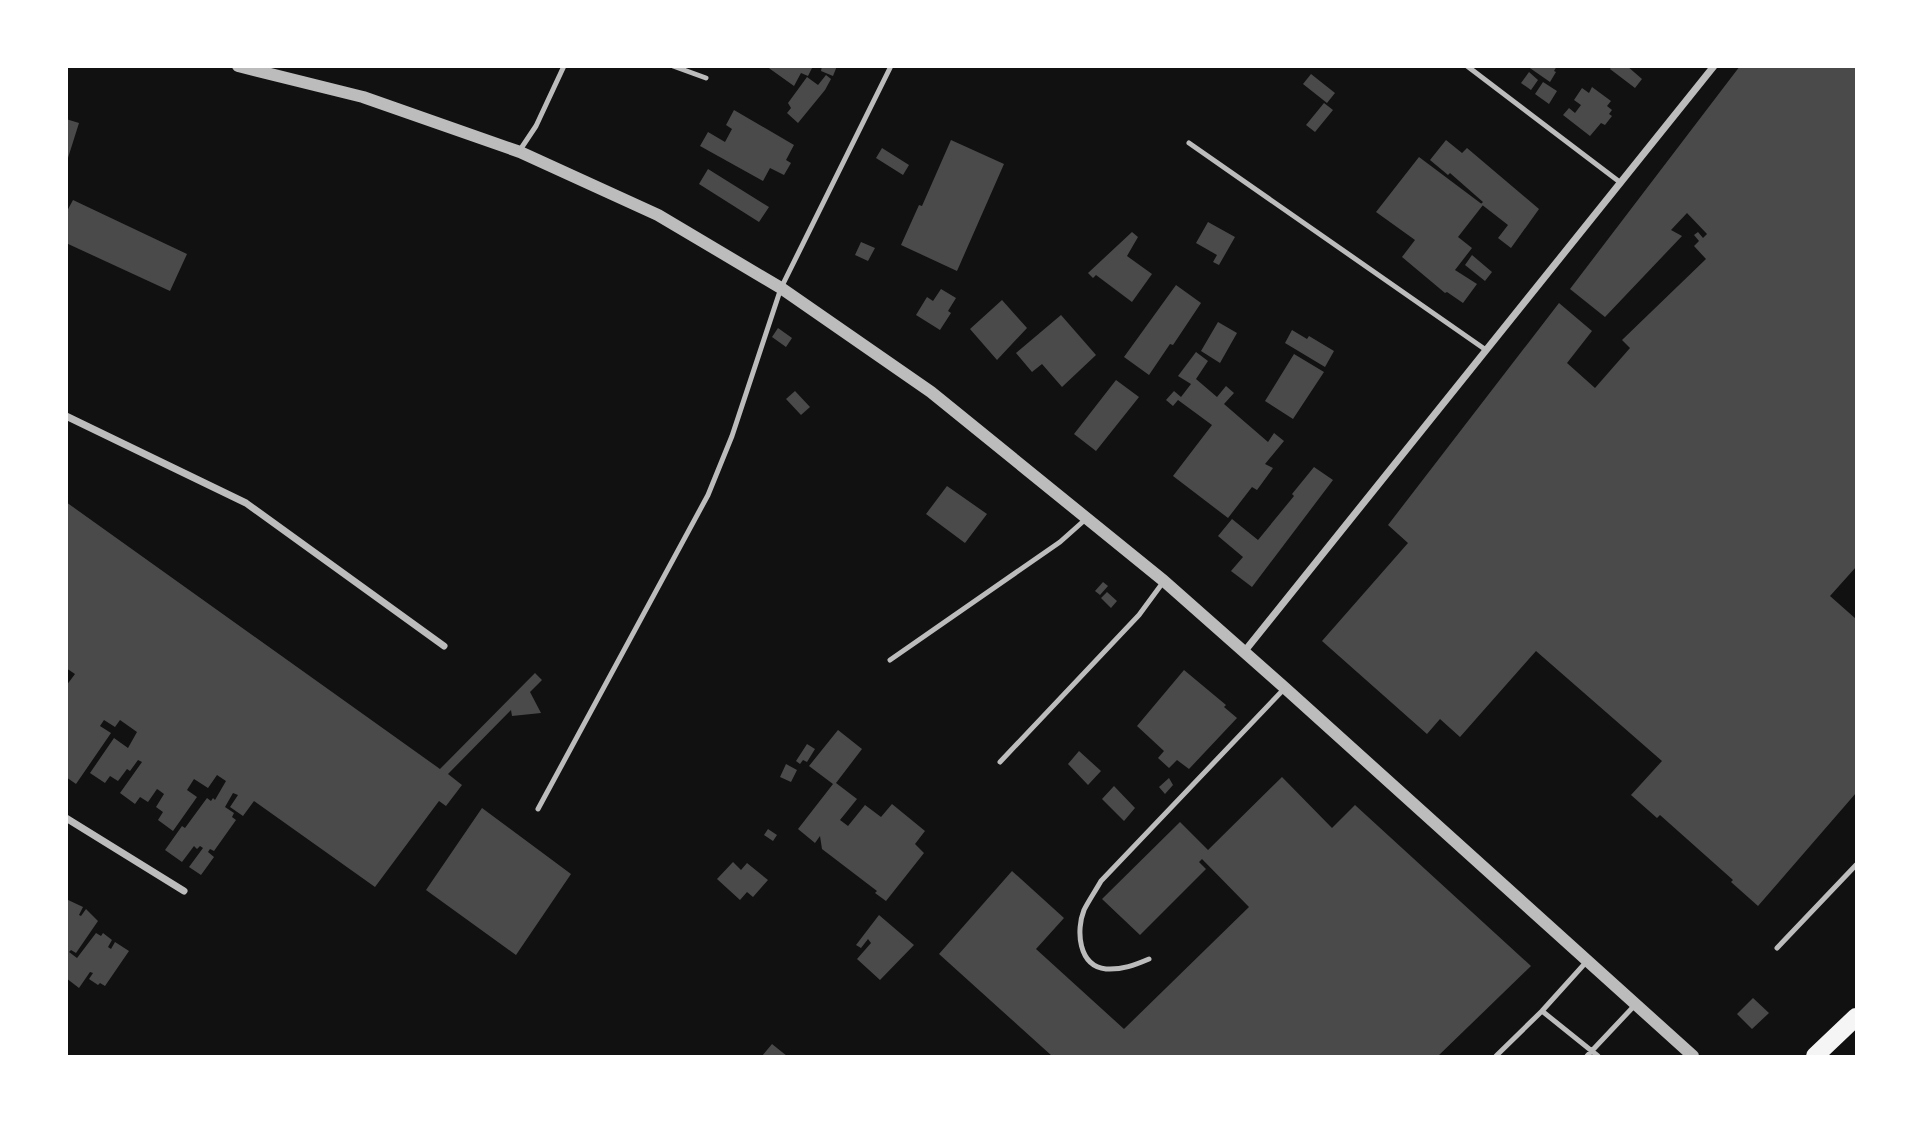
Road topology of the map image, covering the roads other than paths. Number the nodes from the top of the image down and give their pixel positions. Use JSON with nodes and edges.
{"nodes":[{"id":1,"x":238,"y":66,"type":"edge"},
{"id":2,"x":564,"y":66,"type":"edge"},
{"id":3,"x":673,"y":66,"type":"edge"},
{"id":4,"x":891,"y":66,"type":"edge"},
{"id":5,"x":1467,"y":66,"type":"edge"},
{"id":6,"x":1714,"y":66,"type":"edge"},
{"id":7,"x":705,"y":78,"type":"dead end"},
{"id":8,"x":1189,"y":143,"type":"dead end"},
{"id":9,"x":520,"y":152,"type":"junction"},
{"id":10,"x":1621,"y":183,"type":"junction"},
{"id":11,"x":781,"y":288,"type":"junction"},
{"id":12,"x":1486,"y":350,"type":"junction"},
{"id":13,"x":66,"y":416,"type":"edge"},
{"id":14,"x":1087,"y":518,"type":"junction"},
{"id":15,"x":1164,"y":581,"type":"junction"},
{"id":16,"x":444,"y":646,"type":"dead end"},
{"id":17,"x":1244,"y":652,"type":"junction"},
{"id":18,"x":890,"y":660,"type":"dead end"},
{"id":19,"x":1285,"y":688,"type":"junction"},
{"id":20,"x":1000,"y":762,"type":"dead end"},
{"id":21,"x":538,"y":809,"type":"dead end"},
{"id":22,"x":66,"y":818,"type":"edge"},
{"id":23,"x":1857,"y":865,"type":"edge"},
{"id":24,"x":184,"y":891,"type":"dead end"},
{"id":25,"x":1777,"y":948,"type":"dead end"},
{"id":26,"x":1149,"y":959,"type":"dead end"},
{"id":27,"x":1588,"y":960,"type":"junction"},
{"id":28,"x":1636,"y":1004,"type":"junction"},
{"id":29,"x":1542,"y":1012,"type":"junction"},
{"id":30,"x":1857,"y":1017,"type":"edge"},
{"id":31,"x":1589,"y":1054,"type":"edge"},
{"id":32,"x":1496,"y":1056,"type":"edge"},
{"id":33,"x":1598,"y":1056,"type":"edge"},
{"id":34,"x":1693,"y":1056,"type":"edge"},
{"id":35,"x":1815,"y":1056,"type":"edge"}],
"edges":[{"from":1,"to":9,"type":"street"},
{"from":2,"to":9,"type":"lane"},
{"from":3,"to":7,"type":"lane"},
{"from":4,"to":11,"type":"lane"},
{"from":5,"to":10,"type":"lane"},
{"from":6,"to":10,"type":"street"},
{"from":8,"to":12,"type":"lane"},
{"from":9,"to":11,"type":"street"},
{"from":10,"to":12,"type":"street"},
{"from":11,"to":14,"type":"street"},
{"from":11,"to":21,"type":"lane"},
{"from":12,"to":17,"type":"street"},
{"from":13,"to":16,"type":"street"},
{"from":14,"to":15,"type":"street"},
{"from":14,"to":18,"type":"lane"},
{"from":15,"to":17,"type":"street"},
{"from":15,"to":20,"type":"lane"},
{"from":17,"to":19,"type":"street"},
{"from":19,"to":26,"type":"lane"},
{"from":19,"to":27,"type":"street"},
{"from":22,"to":24,"type":"street"},
{"from":23,"to":25,"type":"lane"},
{"from":27,"to":28,"type":"street"},
{"from":27,"to":29,"type":"lane"},
{"from":28,"to":31,"type":"lane"},
{"from":28,"to":34,"type":"street"},
{"from":29,"to":31,"type":"lane"},
{"from":29,"to":32,"type":"lane"},
{"from":30,"to":35,"type":"main road"},
{"from":31,"to":33,"type":"lane"}]}
